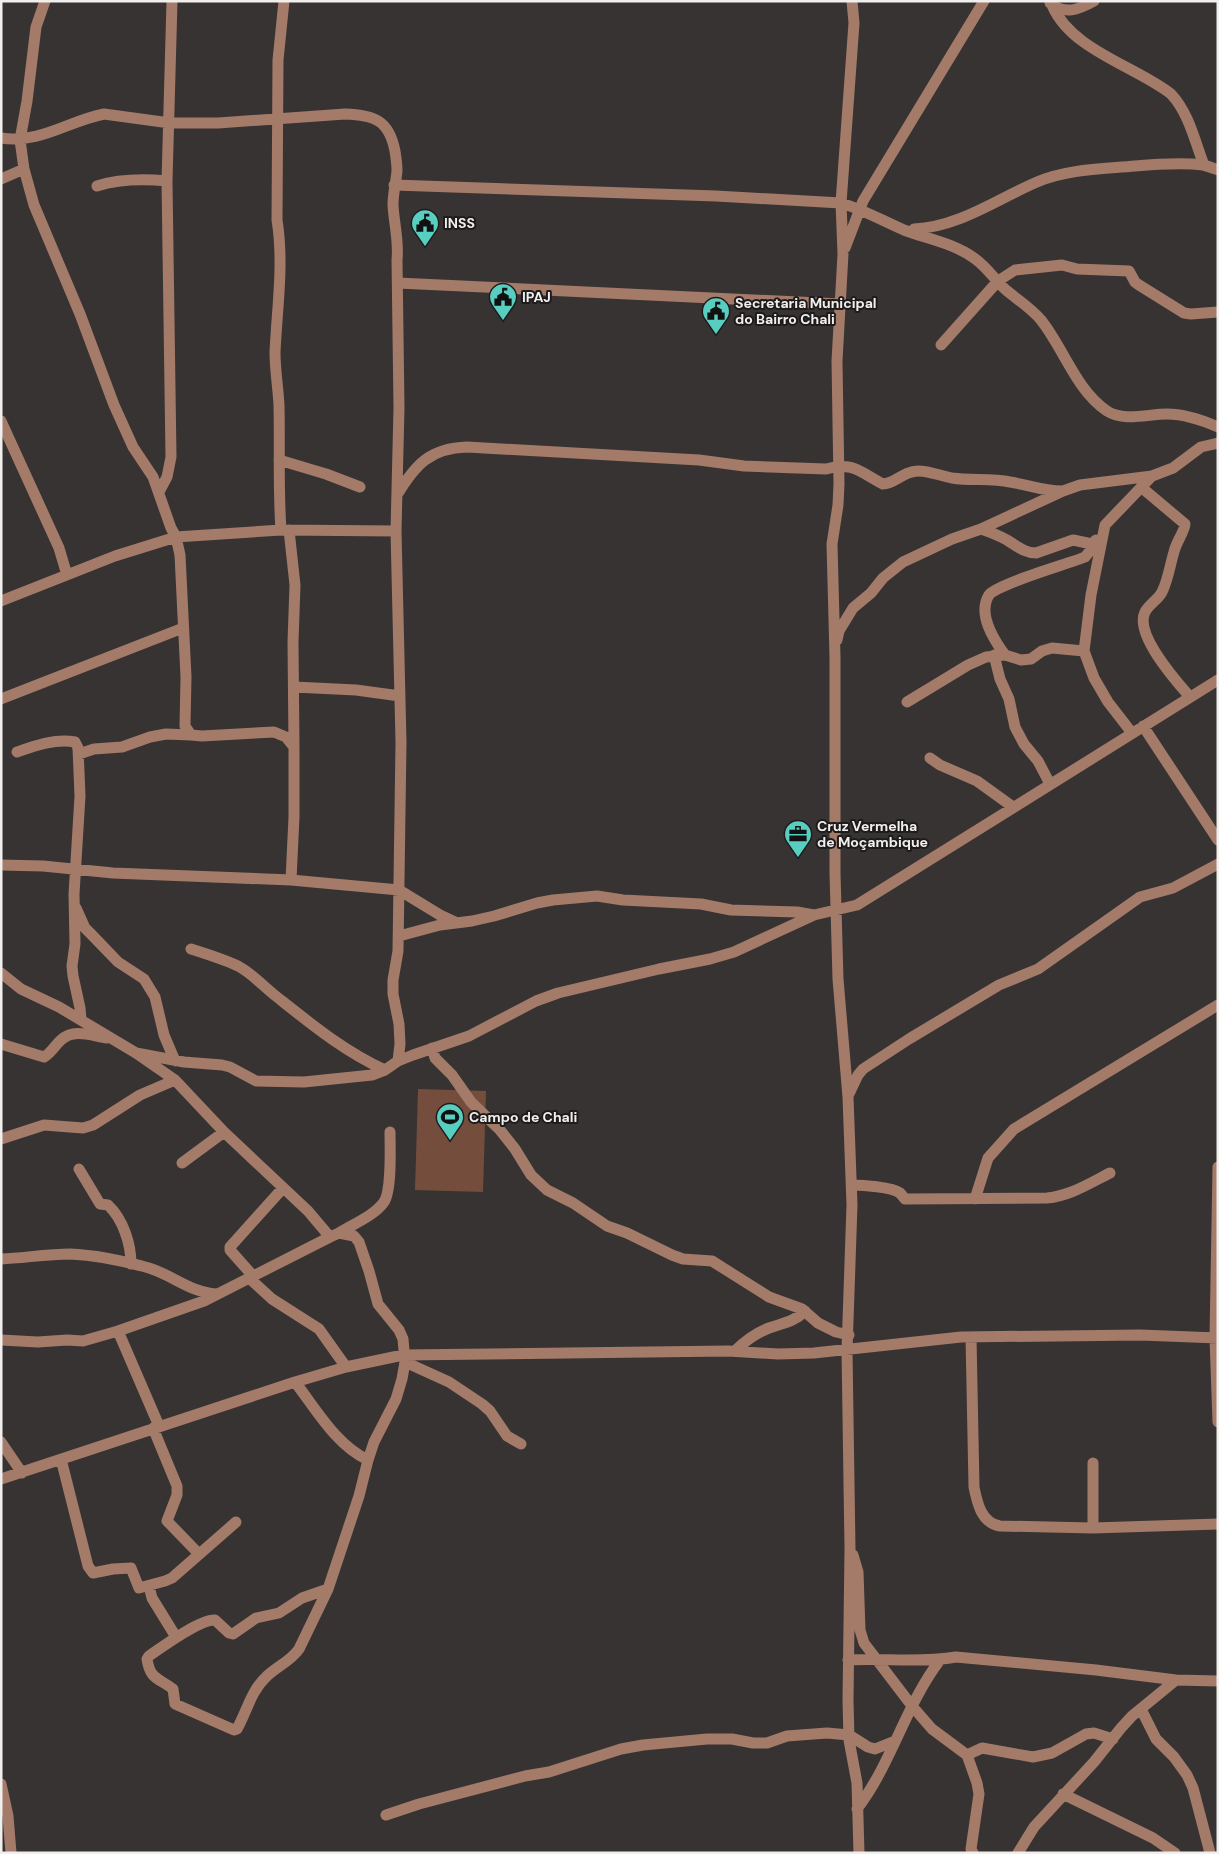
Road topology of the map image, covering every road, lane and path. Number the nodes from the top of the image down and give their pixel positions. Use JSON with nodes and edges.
{"nodes":[{"id":1,"x":45,"y":1,"type":"edge"},
{"id":2,"x":172,"y":1,"type":"edge"},
{"id":3,"x":284,"y":1,"type":"edge"},
{"id":4,"x":852,"y":1,"type":"edge"},
{"id":5,"x":984,"y":1,"type":"edge"},
{"id":6,"x":1094,"y":1,"type":"edge"},
{"id":7,"x":1050,"y":3,"type":"edge"},
{"id":8,"x":279,"y":119,"type":"junction"},
{"id":9,"x":170,"y":123,"type":"junction"},
{"id":10,"x":1,"y":138,"type":"edge"},
{"id":11,"x":20,"y":140,"type":"junction"},
{"id":12,"x":1218,"y":161,"type":"edge"},
{"id":13,"x":1205,"y":165,"type":"junction"},
{"id":14,"x":24,"y":169,"type":"junction"},
{"id":15,"x":1218,"y":170,"type":"edge"},
{"id":16,"x":1,"y":179,"type":"edge"},
{"id":17,"x":167,"y":181,"type":"junction"},
{"id":18,"x":394,"y":185,"type":"junction"},
{"id":19,"x":97,"y":186,"type":"dead end"},
{"id":20,"x":841,"y":204,"type":"junction"},
{"id":21,"x":860,"y":209,"type":"junction"},
{"id":22,"x":905,"y":230,"type":"junction"},
{"id":23,"x":843,"y":254,"type":"junction"},
{"id":24,"x":998,"y":281,"type":"junction"},
{"id":25,"x":398,"y":282,"type":"junction"},
{"id":26,"x":840,"y":304,"type":"junction"},
{"id":27,"x":1218,"y":312,"type":"edge"},
{"id":28,"x":942,"y":345,"type":"dead end"},
{"id":29,"x":1,"y":421,"type":"edge"},
{"id":30,"x":1217,"y":426,"type":"edge"},
{"id":31,"x":1218,"y":442,"type":"edge"},
{"id":32,"x":279,"y":460,"type":"junction"},
{"id":33,"x":838,"y":466,"type":"junction"},
{"id":34,"x":1152,"y":476,"type":"junction"},
{"id":35,"x":1141,"y":486,"type":"junction"},
{"id":36,"x":360,"y":487,"type":"dead end"},
{"id":37,"x":1062,"y":491,"type":"junction"},
{"id":38,"x":159,"y":492,"type":"junction"},
{"id":39,"x":397,"y":496,"type":"junction"},
{"id":40,"x":169,"y":522,"type":"junction"},
{"id":41,"x":981,"y":529,"type":"junction"},
{"id":42,"x":285,"y":530,"type":"junction"},
{"id":43,"x":396,"y":531,"type":"junction"},
{"id":44,"x":1103,"y":532,"type":"junction"},
{"id":45,"x":176,"y":537,"type":"junction"},
{"id":46,"x":160,"y":542,"type":"junction"},
{"id":47,"x":1092,"y":544,"type":"junction"},
{"id":48,"x":67,"y":576,"type":"junction"},
{"id":49,"x":1,"y":602,"type":"edge"},
{"id":50,"x":183,"y":628,"type":"junction"},
{"id":51,"x":835,"y":649,"type":"junction"},
{"id":52,"x":1084,"y":651,"type":"junction"},
{"id":53,"x":999,"y":655,"type":"junction"},
{"id":54,"x":1218,"y":680,"type":"edge"},
{"id":55,"x":294,"y":687,"type":"junction"},
{"id":56,"x":400,"y":696,"type":"junction"},
{"id":57,"x":1190,"y":697,"type":"junction"},
{"id":58,"x":1,"y":698,"type":"edge"},
{"id":59,"x":907,"y":702,"type":"dead end"},
{"id":60,"x":1143,"y":726,"type":"junction"},
{"id":61,"x":1132,"y":733,"type":"junction"},
{"id":62,"x":191,"y":735,"type":"junction"},
{"id":63,"x":294,"y":747,"type":"junction"},
{"id":64,"x":17,"y":752,"type":"dead end"},
{"id":65,"x":79,"y":754,"type":"junction"},
{"id":66,"x":930,"y":758,"type":"dead end"},
{"id":67,"x":1050,"y":784,"type":"junction"},
{"id":68,"x":1013,"y":807,"type":"junction"},
{"id":69,"x":1218,"y":840,"type":"edge"},
{"id":70,"x":1218,"y":864,"type":"edge"},
{"id":71,"x":1,"y":865,"type":"edge"},
{"id":72,"x":77,"y":869,"type":"junction"},
{"id":73,"x":291,"y":880,"type":"junction"},
{"id":74,"x":399,"y":890,"type":"junction"},
{"id":75,"x":75,"y":907,"type":"junction"},
{"id":76,"x":836,"y":910,"type":"junction"},
{"id":77,"x":814,"y":915,"type":"junction"},
{"id":78,"x":457,"y":922,"type":"junction"},
{"id":79,"x":399,"y":936,"type":"junction"},
{"id":80,"x":191,"y":949,"type":"dead end"},
{"id":81,"x":1,"y":973,"type":"edge"},
{"id":82,"x":1218,"y":1005,"type":"edge"},
{"id":83,"x":81,"y":1019,"type":"junction"},
{"id":84,"x":111,"y":1039,"type":"junction"},
{"id":85,"x":1,"y":1044,"type":"edge"},
{"id":86,"x":432,"y":1048,"type":"junction"},
{"id":87,"x":136,"y":1053,"type":"junction"},
{"id":88,"x":175,"y":1061,"type":"junction"},
{"id":89,"x":398,"y":1061,"type":"junction"},
{"id":90,"x":385,"y":1070,"type":"junction"},
{"id":91,"x":175,"y":1080,"type":"junction"},
{"id":92,"x":848,"y":1097,"type":"junction"},
{"id":93,"x":224,"y":1132,"type":"junction"},
{"id":94,"x":390,"y":1132,"type":"dead end"},
{"id":95,"x":1,"y":1139,"type":"edge"},
{"id":96,"x":182,"y":1163,"type":"dead end"},
{"id":97,"x":1218,"y":1167,"type":"edge"},
{"id":98,"x":79,"y":1169,"type":"dead end"},
{"id":99,"x":1110,"y":1173,"type":"dead end"},
{"id":100,"x":852,"y":1184,"type":"junction"},
{"id":101,"x":283,"y":1188,"type":"junction"},
{"id":102,"x":975,"y":1199,"type":"junction"},
{"id":103,"x":335,"y":1235,"type":"junction"},
{"id":104,"x":1,"y":1258,"type":"edge"},
{"id":105,"x":131,"y":1264,"type":"junction"},
{"id":106,"x":251,"y":1277,"type":"junction"},
{"id":107,"x":216,"y":1294,"type":"junction"},
{"id":108,"x":805,"y":1311,"type":"junction"},
{"id":109,"x":118,"y":1331,"type":"junction"},
{"id":110,"x":849,"y":1335,"type":"junction"},
{"id":111,"x":971,"y":1337,"type":"junction"},
{"id":112,"x":1216,"y":1338,"type":"edge"},
{"id":113,"x":1,"y":1340,"type":"edge"},
{"id":114,"x":847,"y":1350,"type":"junction"},
{"id":115,"x":735,"y":1351,"type":"junction"},
{"id":116,"x":404,"y":1359,"type":"junction"},
{"id":117,"x":346,"y":1367,"type":"junction"},
{"id":118,"x":295,"y":1382,"type":"junction"},
{"id":119,"x":1218,"y":1422,"type":"edge"},
{"id":120,"x":156,"y":1428,"type":"junction"},
{"id":121,"x":1,"y":1442,"type":"edge"},
{"id":122,"x":521,"y":1444,"type":"dead end"},
{"id":123,"x":61,"y":1459,"type":"junction"},
{"id":124,"x":368,"y":1460,"type":"junction"},
{"id":125,"x":1093,"y":1463,"type":"dead end"},
{"id":126,"x":22,"y":1473,"type":"junction"},
{"id":127,"x":1,"y":1479,"type":"edge"},
{"id":128,"x":236,"y":1522,"type":"dead end"},
{"id":129,"x":1218,"y":1524,"type":"edge"},
{"id":130,"x":1093,"y":1528,"type":"junction"},
{"id":131,"x":850,"y":1549,"type":"junction"},
{"id":132,"x":198,"y":1553,"type":"junction"},
{"id":133,"x":149,"y":1586,"type":"junction"},
{"id":134,"x":328,"y":1589,"type":"junction"},
{"id":135,"x":176,"y":1637,"type":"junction"},
{"id":136,"x":877,"y":1659,"type":"junction"},
{"id":137,"x":848,"y":1660,"type":"junction"},
{"id":138,"x":940,"y":1660,"type":"junction"},
{"id":139,"x":1176,"y":1680,"type":"junction"},
{"id":140,"x":1218,"y":1681,"type":"edge"},
{"id":141,"x":912,"y":1706,"type":"junction"},
{"id":142,"x":1142,"y":1709,"type":"junction"},
{"id":143,"x":849,"y":1734,"type":"junction"},
{"id":144,"x":1113,"y":1739,"type":"junction"},
{"id":145,"x":895,"y":1741,"type":"junction"},
{"id":146,"x":967,"y":1755,"type":"junction"},
{"id":147,"x":1,"y":1784,"type":"edge"},
{"id":148,"x":1064,"y":1794,"type":"junction"},
{"id":149,"x":857,"y":1809,"type":"junction"},
{"id":150,"x":386,"y":1815,"type":"dead end"},
{"id":151,"x":11,"y":1853,"type":"edge"},
{"id":152,"x":859,"y":1853,"type":"edge"},
{"id":153,"x":973,"y":1853,"type":"edge"},
{"id":154,"x":1018,"y":1853,"type":"edge"},
{"id":155,"x":1175,"y":1853,"type":"edge"},
{"id":156,"x":1210,"y":1853,"type":"edge"}],
"edges":[{"from":1,"to":11,"type":"street"},
{"from":2,"to":9,"type":"street"},
{"from":3,"to":8,"type":"street"},
{"from":4,"to":20,"type":"street"},
{"from":5,"to":21,"type":"street"},
{"from":6,"to":7,"type":"street"},
{"from":7,"to":13,"type":"street"},
{"from":8,"to":9,"type":"street"},
{"from":8,"to":18,"type":"street"},
{"from":8,"to":32,"type":"street"},
{"from":9,"to":11,"type":"street"},
{"from":9,"to":17,"type":"street"},
{"from":10,"to":11,"type":"street"},
{"from":11,"to":14,"type":"street"},
{"from":12,"to":13,"type":"street"},
{"from":13,"to":15,"type":"street"},
{"from":13,"to":22,"type":"street"},
{"from":14,"to":16,"type":"street"},
{"from":14,"to":38,"type":"street"},
{"from":17,"to":19,"type":"street"},
{"from":17,"to":38,"type":"street"},
{"from":18,"to":20,"type":"street"},
{"from":18,"to":25,"type":"street"},
{"from":20,"to":21,"type":"street"},
{"from":20,"to":23,"type":"street"},
{"from":21,"to":22,"type":"street"},
{"from":21,"to":23,"type":"street"},
{"from":22,"to":24,"type":"street"},
{"from":23,"to":26,"type":"street"},
{"from":24,"to":27,"type":"street"},
{"from":24,"to":28,"type":"street"},
{"from":24,"to":30,"type":"street"},
{"from":25,"to":26,"type":"street"},
{"from":25,"to":39,"type":"street"},
{"from":26,"to":33,"type":"street"},
{"from":29,"to":48,"type":"street"},
{"from":31,"to":34,"type":"street"},
{"from":32,"to":36,"type":"street"},
{"from":32,"to":42,"type":"street"},
{"from":33,"to":37,"type":"street"},
{"from":33,"to":39,"type":"street"},
{"from":33,"to":51,"type":"street"},
{"from":34,"to":35,"type":"street"},
{"from":34,"to":37,"type":"street"},
{"from":35,"to":44,"type":"street"},
{"from":35,"to":57,"type":"street"},
{"from":37,"to":41,"type":"street"},
{"from":38,"to":40,"type":"street"},
{"from":39,"to":43,"type":"street"},
{"from":40,"to":45,"type":"street"},
{"from":40,"to":46,"type":"street"},
{"from":41,"to":47,"type":"street"},
{"from":41,"to":51,"type":"street"},
{"from":42,"to":43,"type":"street"},
{"from":42,"to":45,"type":"street"},
{"from":42,"to":55,"type":"street"},
{"from":43,"to":56,"type":"street"},
{"from":44,"to":47,"type":"street"},
{"from":44,"to":52,"type":"street"},
{"from":45,"to":46,"type":"street"},
{"from":45,"to":50,"type":"street"},
{"from":46,"to":48,"type":"street"},
{"from":47,"to":53,"type":"street"},
{"from":48,"to":49,"type":"street"},
{"from":50,"to":58,"type":"street"},
{"from":50,"to":62,"type":"street"},
{"from":51,"to":76,"type":"street"},
{"from":52,"to":53,"type":"street"},
{"from":52,"to":61,"type":"street"},
{"from":53,"to":59,"type":"street"},
{"from":53,"to":67,"type":"street"},
{"from":54,"to":57,"type":"street"},
{"from":55,"to":56,"type":"street"},
{"from":55,"to":63,"type":"street"},
{"from":56,"to":74,"type":"street"},
{"from":57,"to":60,"type":"street"},
{"from":60,"to":61,"type":"street"},
{"from":60,"to":69,"type":"street"},
{"from":61,"to":67,"type":"street"},
{"from":62,"to":63,"type":"street"},
{"from":62,"to":65,"type":"street"},
{"from":63,"to":73,"type":"street"},
{"from":64,"to":65,"type":"street"},
{"from":65,"to":72,"type":"street"},
{"from":66,"to":68,"type":"street"},
{"from":67,"to":68,"type":"street"},
{"from":68,"to":76,"type":"street"},
{"from":70,"to":92,"type":"street"},
{"from":71,"to":72,"type":"street"},
{"from":72,"to":73,"type":"street"},
{"from":72,"to":75,"type":"street"},
{"from":73,"to":74,"type":"street"},
{"from":74,"to":78,"type":"street"},
{"from":74,"to":79,"type":"street"},
{"from":75,"to":83,"type":"street"},
{"from":75,"to":88,"type":"street"},
{"from":76,"to":77,"type":"street"},
{"from":76,"to":92,"type":"street"},
{"from":77,"to":78,"type":"street"},
{"from":77,"to":86,"type":"street"},
{"from":78,"to":79,"type":"street"},
{"from":79,"to":89,"type":"street"},
{"from":80,"to":90,"type":"street"},
{"from":81,"to":83,"type":"street"},
{"from":82,"to":102,"type":"street"},
{"from":83,"to":84,"type":"street"},
{"from":84,"to":85,"type":"street"},
{"from":84,"to":87,"type":"street"},
{"from":86,"to":89,"type":"street"},
{"from":86,"to":108,"type":"street"},
{"from":87,"to":88,"type":"street"},
{"from":87,"to":91,"type":"street"},
{"from":88,"to":90,"type":"street"},
{"from":89,"to":90,"type":"street"},
{"from":91,"to":93,"type":"street"},
{"from":91,"to":95,"type":"street"},
{"from":92,"to":100,"type":"street"},
{"from":93,"to":96,"type":"street"},
{"from":93,"to":101,"type":"street"},
{"from":94,"to":103,"type":"street"},
{"from":97,"to":112,"type":"street"},
{"from":98,"to":105,"type":"street"},
{"from":99,"to":102,"type":"street"},
{"from":100,"to":102,"type":"street"},
{"from":100,"to":110,"type":"street"},
{"from":101,"to":103,"type":"street"},
{"from":101,"to":106,"type":"street"},
{"from":103,"to":106,"type":"street"},
{"from":103,"to":116,"type":"street"},
{"from":104,"to":105,"type":"street"},
{"from":105,"to":107,"type":"street"},
{"from":106,"to":107,"type":"street"},
{"from":106,"to":117,"type":"street"},
{"from":107,"to":109,"type":"street"},
{"from":108,"to":110,"type":"street"},
{"from":108,"to":115,"type":"street"},
{"from":109,"to":113,"type":"street"},
{"from":109,"to":120,"type":"street"},
{"from":110,"to":114,"type":"street"},
{"from":111,"to":112,"type":"street"},
{"from":111,"to":114,"type":"street"},
{"from":111,"to":130,"type":"street"},
{"from":112,"to":119,"type":"street"},
{"from":114,"to":115,"type":"street"},
{"from":114,"to":131,"type":"street"},
{"from":115,"to":116,"type":"street"},
{"from":116,"to":117,"type":"street"},
{"from":116,"to":122,"type":"street"},
{"from":116,"to":124,"type":"street"},
{"from":117,"to":118,"type":"street"},
{"from":118,"to":120,"type":"street"},
{"from":118,"to":124,"type":"street"},
{"from":120,"to":123,"type":"street"},
{"from":120,"to":132,"type":"street"},
{"from":121,"to":126,"type":"street"},
{"from":123,"to":126,"type":"street"},
{"from":123,"to":133,"type":"street"},
{"from":124,"to":134,"type":"street"},
{"from":125,"to":130,"type":"street"},
{"from":126,"to":127,"type":"street"},
{"from":128,"to":132,"type":"street"},
{"from":129,"to":130,"type":"street"},
{"from":131,"to":136,"type":"street"},
{"from":131,"to":137,"type":"street"},
{"from":132,"to":133,"type":"street"},
{"from":133,"to":135,"type":"street"},
{"from":134,"to":135,"type":"street"},
{"from":134,"to":135,"type":"street"},
{"from":136,"to":137,"type":"street"},
{"from":136,"to":138,"type":"street"},
{"from":136,"to":141,"type":"street"},
{"from":137,"to":143,"type":"street"},
{"from":138,"to":139,"type":"street"},
{"from":138,"to":141,"type":"street"},
{"from":139,"to":140,"type":"street"},
{"from":139,"to":142,"type":"street"},
{"from":141,"to":145,"type":"street"},
{"from":141,"to":146,"type":"street"},
{"from":142,"to":144,"type":"street"},
{"from":142,"to":156,"type":"street"},
{"from":143,"to":145,"type":"street"},
{"from":143,"to":149,"type":"street"},
{"from":143,"to":150,"type":"street"},
{"from":144,"to":146,"type":"street"},
{"from":144,"to":148,"type":"street"},
{"from":145,"to":149,"type":"street"},
{"from":146,"to":153,"type":"street"},
{"from":147,"to":151,"type":"street"},
{"from":148,"to":154,"type":"street"},
{"from":148,"to":155,"type":"street"},
{"from":149,"to":152,"type":"street"}]}
